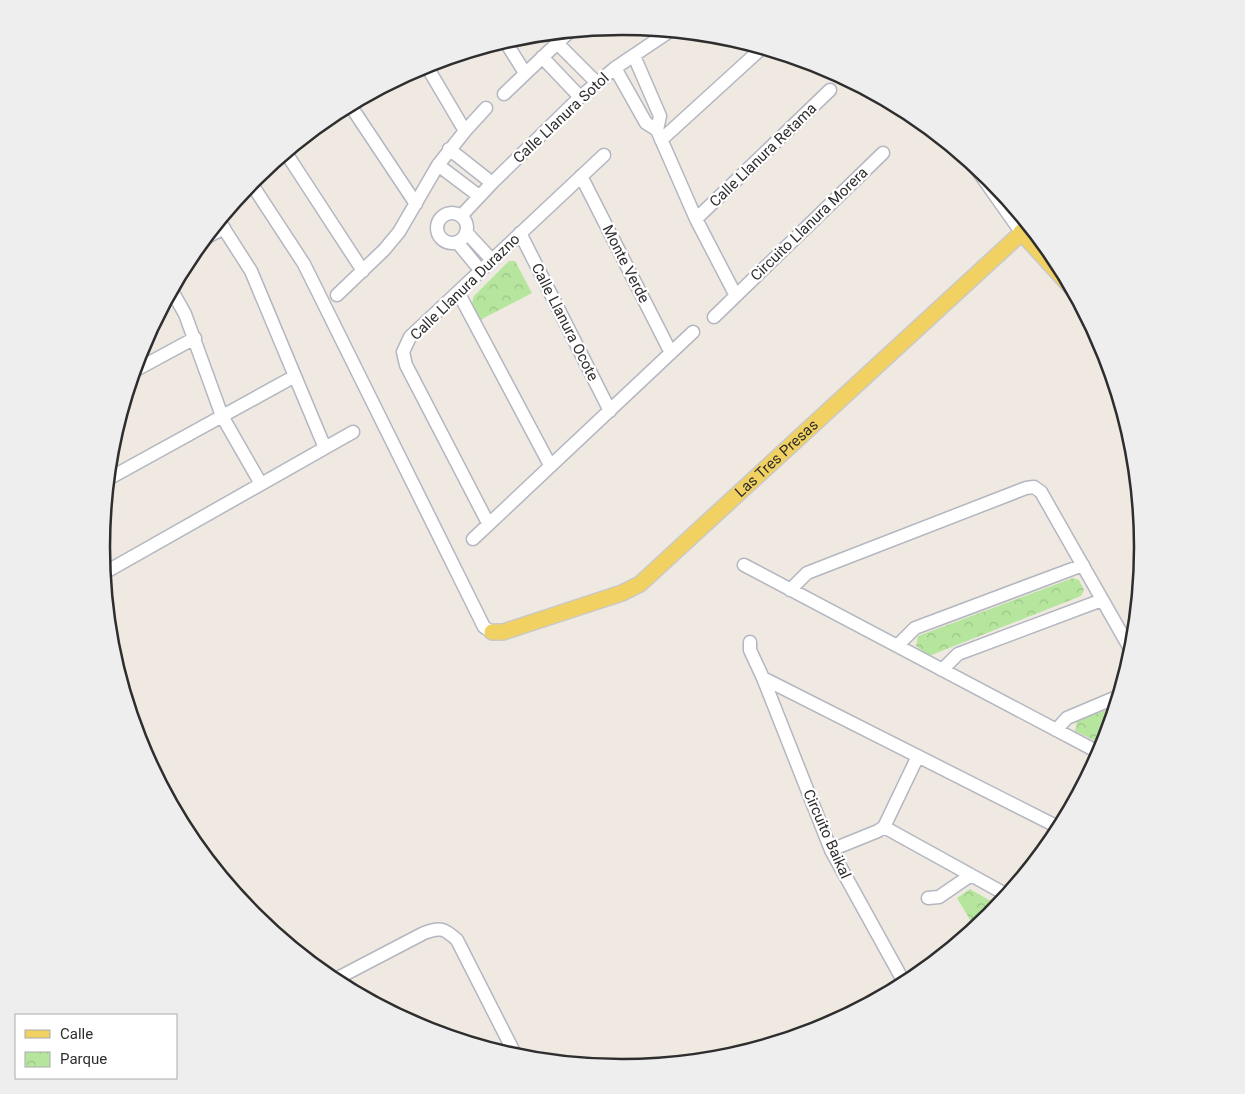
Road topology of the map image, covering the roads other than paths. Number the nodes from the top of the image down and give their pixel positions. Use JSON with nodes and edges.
{"nodes":[{"id":1,"x":662,"y":37,"type":"edge"},
{"id":2,"x":562,"y":38,"type":"edge"},
{"id":3,"x":557,"y":43,"type":"junction"},
{"id":4,"x":509,"y":48,"type":"edge"},
{"id":5,"x":757,"y":53,"type":"edge"},
{"id":6,"x":634,"y":56,"type":"junction"},
{"id":7,"x":542,"y":57,"type":"junction"},
{"id":8,"x":615,"y":68,"type":"junction"},
{"id":9,"x":431,"y":73,"type":"edge"},
{"id":10,"x":525,"y":73,"type":"junction"},
{"id":11,"x":597,"y":83,"type":"junction"},
{"id":12,"x":830,"y":90,"type":"dead end"},
{"id":13,"x":504,"y":94,"type":"dead end"},
{"id":14,"x":580,"y":97,"type":"junction"},
{"id":15,"x":486,"y":108,"type":"dead end"},
{"id":16,"x":354,"y":111,"type":"edge"},
{"id":17,"x":465,"y":131,"type":"junction"},
{"id":18,"x":659,"y":135,"type":"junction"},
{"id":19,"x":449,"y":149,"type":"junction"},
{"id":20,"x":883,"y":153,"type":"dead end"},
{"id":21,"x":604,"y":155,"type":"dead end"},
{"id":22,"x":290,"y":158,"type":"edge"},
{"id":23,"x":438,"y":166,"type":"junction"},
{"id":24,"x":582,"y":176,"type":"junction"},
{"id":25,"x":492,"y":183,"type":"junction"},
{"id":26,"x":256,"y":190,"type":"edge"},
{"id":27,"x":479,"y":196,"type":"junction"},
{"id":28,"x":416,"y":204,"type":"junction"},
{"id":29,"x":460,"y":216,"type":"junction"},
{"id":30,"x":696,"y":219,"type":"junction"},
{"id":31,"x":223,"y":227,"type":"edge"},
{"id":32,"x":1025,"y":229,"type":"edge"},
{"id":33,"x":466,"y":232,"type":"junction"},
{"id":34,"x":520,"y":234,"type":"junction"},
{"id":35,"x":457,"y":242,"type":"junction"},
{"id":36,"x":492,"y":260,"type":"junction"},
{"id":37,"x":363,"y":271,"type":"junction"},
{"id":38,"x":481,"y":271,"type":"junction"},
{"id":39,"x":458,"y":292,"type":"junction"},
{"id":40,"x":736,"y":294,"type":"junction"},
{"id":41,"x":337,"y":295,"type":"dead end"},
{"id":42,"x":176,"y":297,"type":"edge"},
{"id":43,"x":714,"y":317,"type":"dead end"},
{"id":44,"x":693,"y":332,"type":"dead end"},
{"id":45,"x":195,"y":338,"type":"junction"},
{"id":46,"x":671,"y":353,"type":"junction"},
{"id":47,"x":144,"y":366,"type":"edge"},
{"id":48,"x":295,"y":376,"type":"junction"},
{"id":49,"x":610,"y":411,"type":"junction"},
{"id":50,"x":222,"y":416,"type":"junction"},
{"id":51,"x":353,"y":432,"type":"dead end"},
{"id":52,"x":325,"y":448,"type":"junction"},
{"id":53,"x":550,"y":465,"type":"junction"},
{"id":54,"x":116,"y":475,"type":"edge"},
{"id":55,"x":261,"y":484,"type":"junction"},
{"id":56,"x":488,"y":523,"type":"junction"},
{"id":57,"x":473,"y":539,"type":"dead end"},
{"id":58,"x":744,"y":565,"type":"dead end"},
{"id":59,"x":1083,"y":566,"type":"junction"},
{"id":60,"x":111,"y":569,"type":"edge"},
{"id":61,"x":790,"y":590,"type":"junction"},
{"id":62,"x":1102,"y":600,"type":"junction"},
{"id":63,"x":492,"y":632,"type":"joint"},
{"id":64,"x":1126,"y":641,"type":"edge"},
{"id":65,"x":750,"y":642,"type":"dead end"},
{"id":66,"x":897,"y":646,"type":"junction"},
{"id":67,"x":942,"y":670,"type":"junction"},
{"id":68,"x":762,"y":678,"type":"junction"},
{"id":69,"x":1111,"y":699,"type":"edge"},
{"id":70,"x":1056,"y":730,"type":"junction"},
{"id":71,"x":1093,"y":750,"type":"edge"},
{"id":72,"x":918,"y":756,"type":"junction"},
{"id":73,"x":1052,"y":824,"type":"edge"},
{"id":74,"x":884,"y":827,"type":"junction"},
{"id":75,"x":831,"y":850,"type":"junction"},
{"id":76,"x":971,"y":875,"type":"junction"},
{"id":77,"x":1001,"y":892,"type":"edge"},
{"id":78,"x":928,"y":898,"type":"dead end"},
{"id":79,"x":342,"y":976,"type":"edge"},
{"id":80,"x":901,"y":977,"type":"edge"},
{"id":81,"x":511,"y":1047,"type":"edge"}],
"edges":[{"from":1,"to":6,"type":"street","name":"Calle Llanura Sotol"},
{"from":2,"to":3,"type":"street"},
{"from":3,"to":7,"type":"street"},
{"from":3,"to":11,"type":"street"},
{"from":4,"to":10,"type":"street"},
{"from":5,"to":18,"type":"street"},
{"from":6,"to":8,"type":"street","name":"Calle Llanura Sotol"},
{"from":6,"to":18,"type":"street","name":"Circuito Llanura Morera"},
{"from":7,"to":10,"type":"street"},
{"from":7,"to":14,"type":"street"},
{"from":8,"to":11,"type":"street","name":"Calle Llanura Sotol"},
{"from":8,"to":18,"type":"street","name":"Circuito Llanura Morera"},
{"from":9,"to":17,"type":"street"},
{"from":10,"to":13,"type":"street"},
{"from":11,"to":14,"type":"street","name":"Calle Llanura Sotol"},
{"from":12,"to":30,"type":"street","name":"Calle Llanura Retama"},
{"from":14,"to":25,"type":"street","name":"Calle Llanura Sotol"},
{"from":15,"to":17,"type":"street"},
{"from":16,"to":28,"type":"street"},
{"from":17,"to":19,"type":"street"},
{"from":18,"to":30,"type":"street","name":"Circuito Llanura Morera"},
{"from":19,"to":23,"type":"street"},
{"from":19,"to":25,"type":"street"},
{"from":20,"to":40,"type":"street","name":"Circuito Llanura Morera"},
{"from":21,"to":24,"type":"street","name":"Calle Llanura Durazno"},
{"from":22,"to":37,"type":"street"},
{"from":23,"to":27,"type":"street"},
{"from":23,"to":28,"type":"street"},
{"from":24,"to":34,"type":"street","name":"Calle Llanura Durazno"},
{"from":24,"to":46,"type":"street","name":"Monte Verde"},
{"from":25,"to":27,"type":"street","name":"Calle Llanura Sotol"},
{"from":26,"to":63,"type":"street"},
{"from":27,"to":29,"type":"street","name":"Calle Llanura Sotol"},
{"from":28,"to":37,"type":"street"},
{"from":29,"to":33,"type":"street"},
{"from":29,"to":35,"type":"street"},
{"from":30,"to":40,"type":"street","name":"Circuito Llanura Morera"},
{"from":31,"to":48,"type":"street"},
{"from":32,"to":63,"type":"main road","name":"Las Tres Presas"},
{"from":33,"to":35,"type":"street"},
{"from":33,"to":36,"type":"street"},
{"from":34,"to":36,"type":"street","name":"Calle Llanura Durazno"},
{"from":34,"to":49,"type":"street","name":"Calle Llanura Ocote"},
{"from":35,"to":38,"type":"street"},
{"from":36,"to":38,"type":"street","name":"Calle Llanura Durazno"},
{"from":37,"to":41,"type":"street"},
{"from":38,"to":39,"type":"street","name":"Calle Llanura Durazno"},
{"from":39,"to":53,"type":"street"},
{"from":39,"to":56,"type":"street","name":"Calle Llanura Durazno"},
{"from":40,"to":43,"type":"street","name":"Circuito Llanura Morera"},
{"from":42,"to":45,"type":"street"},
{"from":44,"to":46,"type":"street"},
{"from":45,"to":47,"type":"street"},
{"from":45,"to":50,"type":"street"},
{"from":46,"to":49,"type":"street"},
{"from":48,"to":50,"type":"street"},
{"from":48,"to":52,"type":"street"},
{"from":49,"to":53,"type":"street"},
{"from":50,"to":54,"type":"street"},
{"from":50,"to":55,"type":"street"},
{"from":51,"to":52,"type":"street"},
{"from":52,"to":55,"type":"street"},
{"from":53,"to":56,"type":"street"},
{"from":55,"to":60,"type":"street"},
{"from":56,"to":57,"type":"street"},
{"from":58,"to":61,"type":"street"},
{"from":59,"to":61,"type":"street"},
{"from":59,"to":62,"type":"street"},
{"from":59,"to":66,"type":"street"},
{"from":61,"to":66,"type":"street"},
{"from":62,"to":64,"type":"street"},
{"from":62,"to":67,"type":"street"},
{"from":65,"to":68,"type":"street","name":"Circuito Baikal"},
{"from":66,"to":67,"type":"street"},
{"from":67,"to":70,"type":"street"},
{"from":68,"to":72,"type":"street"},
{"from":68,"to":75,"type":"street","name":"Circuito Baikal"},
{"from":69,"to":70,"type":"street"},
{"from":70,"to":71,"type":"street"},
{"from":72,"to":73,"type":"street"},
{"from":72,"to":74,"type":"street"},
{"from":74,"to":75,"type":"street"},
{"from":74,"to":76,"type":"street"},
{"from":75,"to":80,"type":"street","name":"Circuito Baikal"},
{"from":76,"to":77,"type":"street"},
{"from":76,"to":78,"type":"street"},
{"from":79,"to":81,"type":"street"}]}
